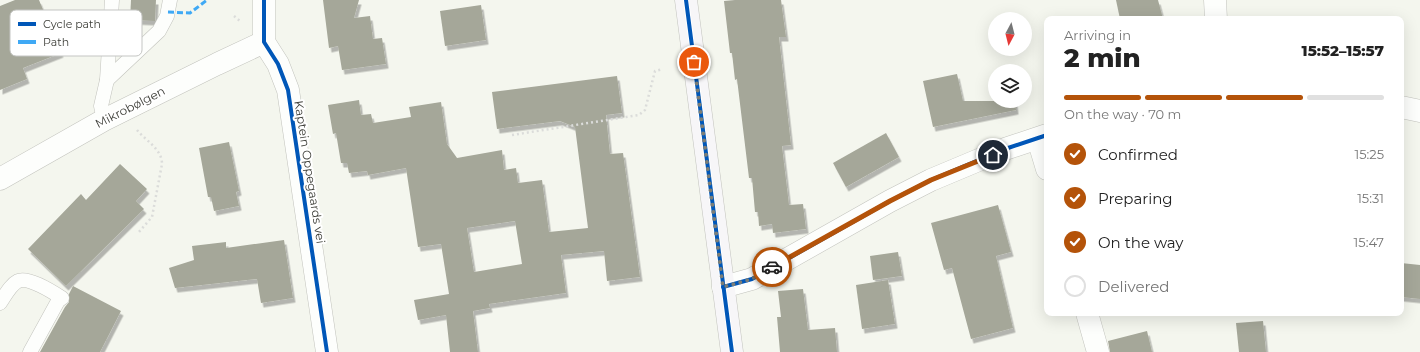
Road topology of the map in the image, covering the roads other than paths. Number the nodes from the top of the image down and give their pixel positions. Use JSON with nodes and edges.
{"nodes":[{"id":1,"x":112,"y":0,"type":"edge"},
{"id":2,"x":170,"y":0,"type":"edge"},
{"id":3,"x":264,"y":0,"type":"edge"},
{"id":4,"x":686,"y":0,"type":"edge"},
{"id":5,"x":1214,"y":0,"type":"edge"},
{"id":6,"x":111,"y":10,"type":"edge"},
{"id":7,"x":1216,"y":16,"type":"edge"},
{"id":8,"x":264,"y":42,"type":"junction"},
{"id":9,"x":142,"y":47,"type":"edge"},
{"id":10,"x":108,"y":56,"type":"edge"},
{"id":11,"x":132,"y":56,"type":"edge"},
{"id":12,"x":107,"y":80,"type":"junction"},
{"id":13,"x":1404,"y":108,"type":"edge"},
{"id":14,"x":1420,"y":111,"type":"edge"},
{"id":15,"x":113,"y":115,"type":"junction"},
{"id":16,"x":1042,"y":137,"type":"edge"},
{"id":17,"x":1044,"y":150,"type":"edge"},
{"id":18,"x":0,"y":179,"type":"edge"},
{"id":19,"x":723,"y":287,"type":"junction"},
{"id":20,"x":0,"y":303,"type":"edge"},
{"id":21,"x":1088,"y":316,"type":"edge"},
{"id":22,"x":30,"y":352,"type":"edge"},
{"id":23,"x":327,"y":352,"type":"edge"},
{"id":24,"x":732,"y":352,"type":"edge"},
{"id":25,"x":1098,"y":352,"type":"edge"}],
"edges":[{"from":1,"to":6,"type":"lane"},
{"from":2,"to":9,"type":"lane"},
{"from":3,"to":8,"type":"street"},
{"from":4,"to":19,"type":"street"},
{"from":5,"to":7,"type":"street"},
{"from":8,"to":15,"type":"street","name":"Mikrobølgen"},
{"from":8,"to":23,"type":"street","name":"Kaptein Oppegaards vei"},
{"from":10,"to":12,"type":"lane"},
{"from":11,"to":12,"type":"lane"},
{"from":12,"to":15,"type":"lane"},
{"from":13,"to":14,"type":"street"},
{"from":15,"to":18,"type":"street","name":"Mikrobølgen"},
{"from":16,"to":17,"type":"street"},
{"from":16,"to":19,"type":"street"},
{"from":19,"to":24,"type":"street"},
{"from":20,"to":22,"type":"lane"},
{"from":21,"to":25,"type":"street"}]}
